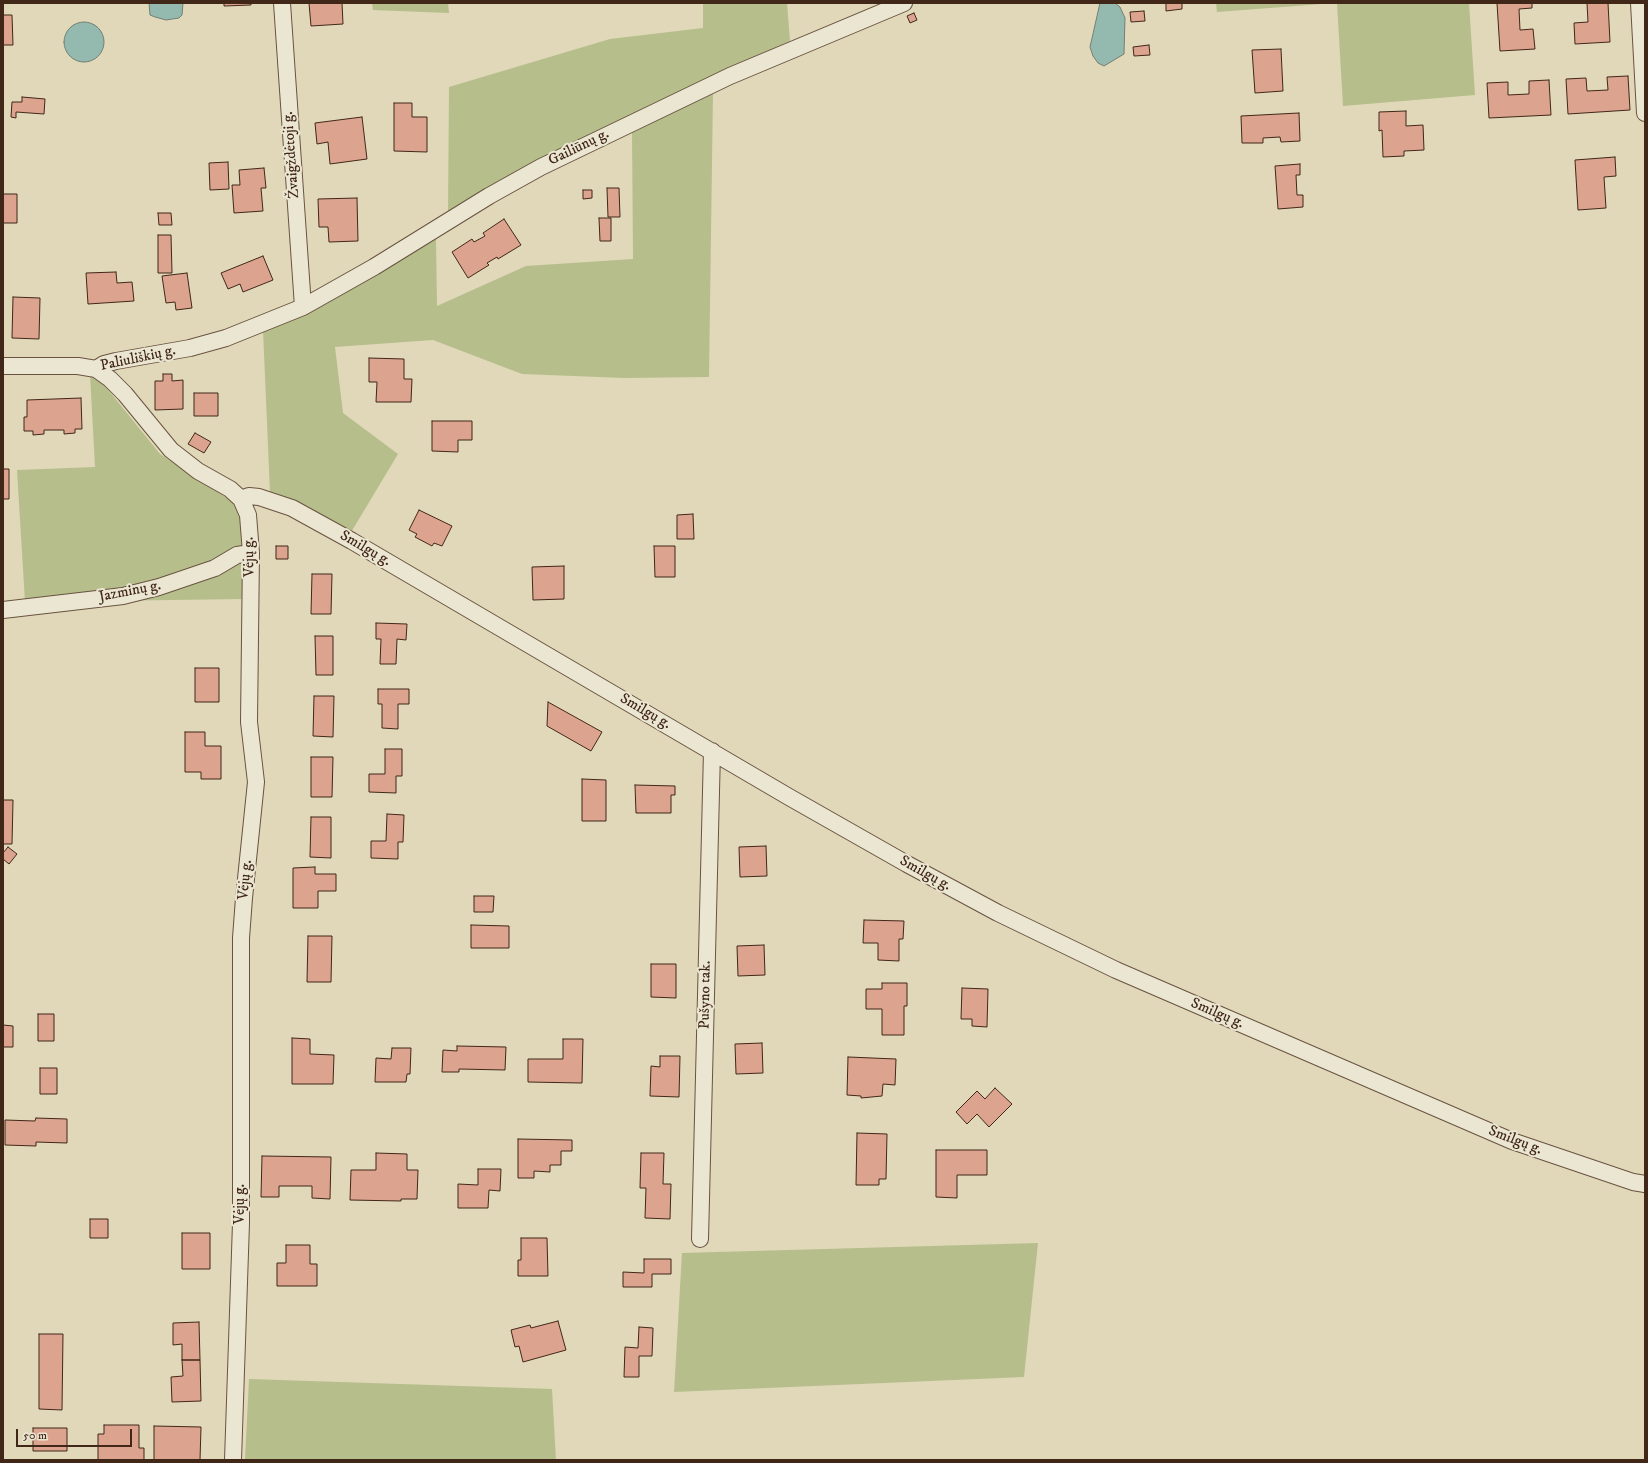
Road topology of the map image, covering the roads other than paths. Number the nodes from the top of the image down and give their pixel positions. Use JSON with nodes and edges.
{"nodes":[{"id":1,"x":282,"y":3,"type":"edge"},
{"id":2,"x":904,"y":3,"type":"edge"},
{"id":3,"x":1639,"y":3,"type":"edge"},
{"id":4,"x":1644,"y":96,"type":"edge"},
{"id":5,"x":1645,"y":114,"type":"edge"},
{"id":6,"x":303,"y":306,"type":"junction"},
{"id":7,"x":268,"y":321,"type":"joint"},
{"id":8,"x":3,"y":366,"type":"edge"},
{"id":9,"x":96,"y":369,"type":"junction"},
{"id":10,"x":241,"y":499,"type":"junction"},
{"id":11,"x":251,"y":553,"type":"junction"},
{"id":12,"x":3,"y":610,"type":"edge"},
{"id":13,"x":712,"y":751,"type":"junction"},
{"id":14,"x":1645,"y":1184,"type":"edge"},
{"id":15,"x":700,"y":1239,"type":"dead end"},
{"id":16,"x":233,"y":1460,"type":"edge"}],
"edges":[{"from":1,"to":6,"type":"street","name":"Žvaigždėtoji g."},
{"from":2,"to":6,"type":"street","name":"Gailiūnų g."},
{"from":3,"to":4,"type":"street"},
{"from":4,"to":5,"type":"street"},
{"from":6,"to":7,"type":"street","name":"Gailiūnų g."},
{"from":7,"to":9,"type":"street","name":"Paliuliškių g."},
{"from":8,"to":9,"type":"street","name":"Paliuliškių g."},
{"from":9,"to":10,"type":"street","name":"Vėjų g."},
{"from":10,"to":11,"type":"street","name":"Vėjų g."},
{"from":10,"to":13,"type":"street","name":"Smilgų g."},
{"from":11,"to":12,"type":"street","name":"Jazminų g."},
{"from":11,"to":16,"type":"street","name":"Vėjų g."},
{"from":13,"to":14,"type":"street","name":"Smilgų g."},
{"from":13,"to":15,"type":"street","name":"Pušyno tak."}]}
